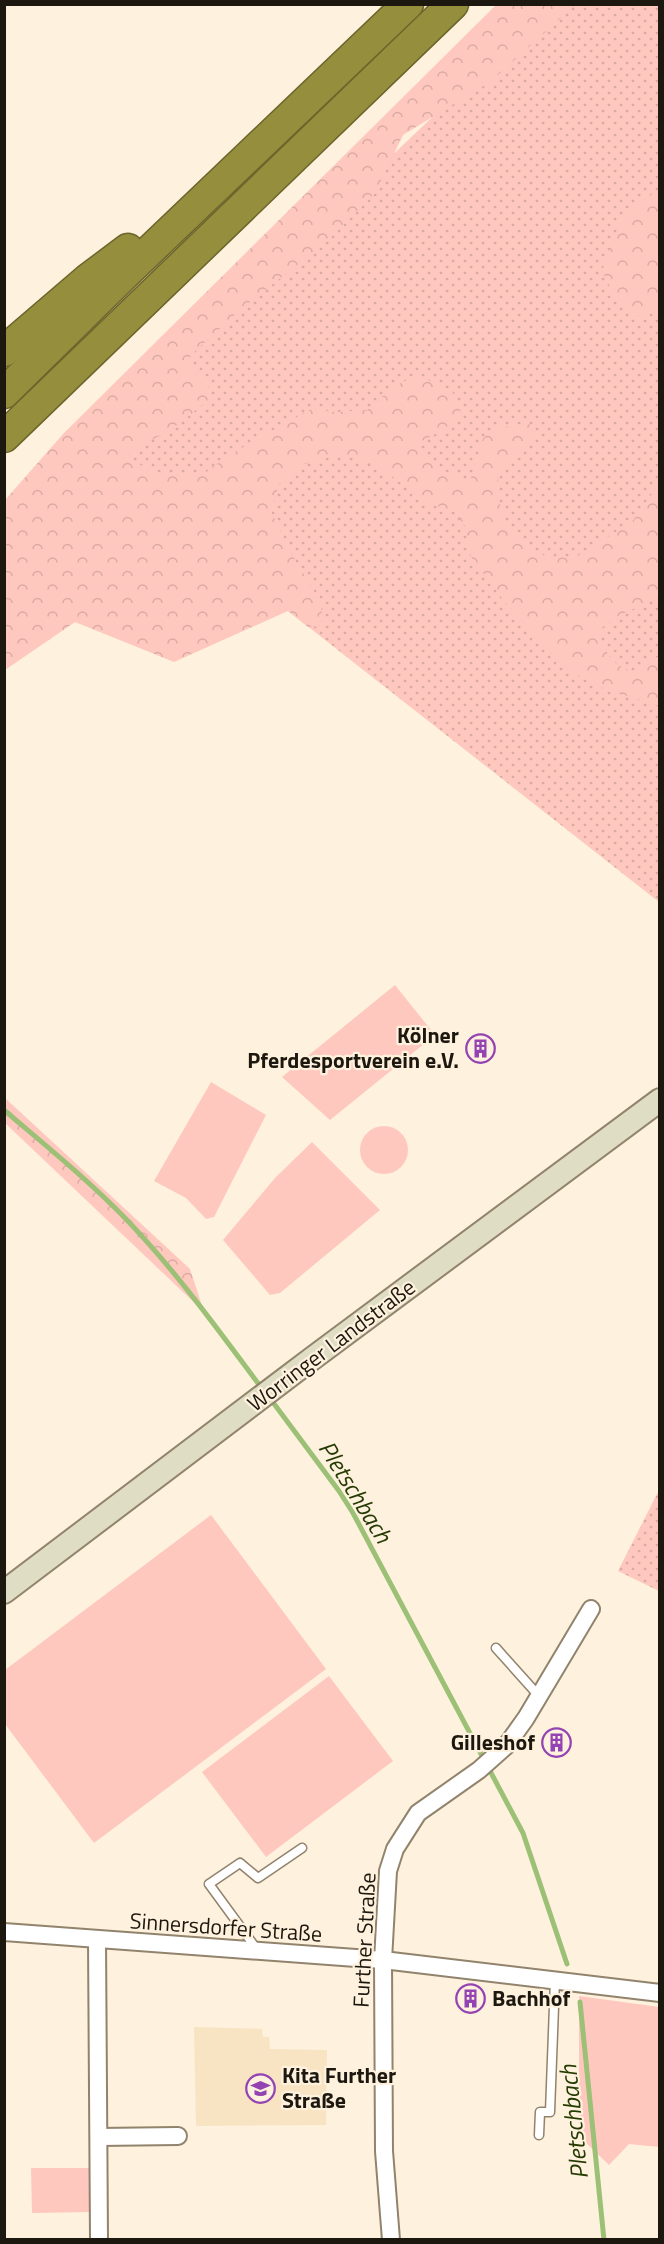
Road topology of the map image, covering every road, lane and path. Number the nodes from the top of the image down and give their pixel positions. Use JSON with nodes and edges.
{"nodes":[{"id":1,"x":408,"y":4,"type":"edge"},
{"id":2,"x":453,"y":4,"type":"edge"},
{"id":3,"x":189,"y":212,"type":"junction"},
{"id":4,"x":4,"y":351,"type":"edge"},
{"id":5,"x":51,"y":390,"type":"junction"},
{"id":6,"x":4,"y":393,"type":"edge"},
{"id":7,"x":4,"y":437,"type":"edge"},
{"id":8,"x":4,"y":459,"type":"edge"},
{"id":9,"x":660,"y":1100,"type":"edge"},
{"id":10,"x":4,"y":1593,"type":"edge"},
{"id":11,"x":591,"y":1609,"type":"dead end"},
{"id":12,"x":496,"y":1648,"type":"dead end"},
{"id":13,"x":539,"y":1696,"type":"junction"},
{"id":14,"x":302,"y":1848,"type":"dead end"},
{"id":15,"x":4,"y":1932,"type":"edge"},
{"id":16,"x":97,"y":1940,"type":"junction"},
{"id":17,"x":259,"y":1952,"type":"junction"},
{"id":18,"x":382,"y":1960,"type":"junction"},
{"id":19,"x":555,"y":1979,"type":"junction"},
{"id":20,"x":660,"y":1993,"type":"edge"},
{"id":21,"x":539,"y":2135,"type":"dead end"},
{"id":22,"x":178,"y":2136,"type":"dead end"},
{"id":23,"x":99,"y":2137,"type":"junction"},
{"id":24,"x":99,"y":2240,"type":"edge"},
{"id":25,"x":391,"y":2240,"type":"edge"}],
"edges":[{"from":1,"to":3,"type":"highway"},
{"from":2,"to":5,"type":"highway"},
{"from":3,"to":4,"type":"highway"},
{"from":3,"to":6,"type":"highway"},
{"from":5,"to":7,"type":"highway"},
{"from":5,"to":8,"type":"highway"},
{"from":9,"to":10,"type":"main road","name":"Worringer Landstraße"},
{"from":11,"to":13,"type":"street","name":"Further Straße"},
{"from":12,"to":13,"type":"lane"},
{"from":13,"to":18,"type":"street","name":"Further Straße"},
{"from":14,"to":17,"type":"lane"},
{"from":15,"to":16,"type":"street","name":"Sinnersdorfer Straße"},
{"from":16,"to":17,"type":"street","name":"Sinnersdorfer Straße"},
{"from":16,"to":23,"type":"street"},
{"from":17,"to":18,"type":"street","name":"Sinnersdorfer Straße"},
{"from":18,"to":19,"type":"street","name":"Sinnersdorfer Straße"},
{"from":18,"to":25,"type":"street","name":"Further Straße"},
{"from":19,"to":20,"type":"street","name":"Sinnersdorfer Straße"},
{"from":19,"to":21,"type":"lane"},
{"from":22,"to":23,"type":"street"},
{"from":23,"to":24,"type":"street"}]}
